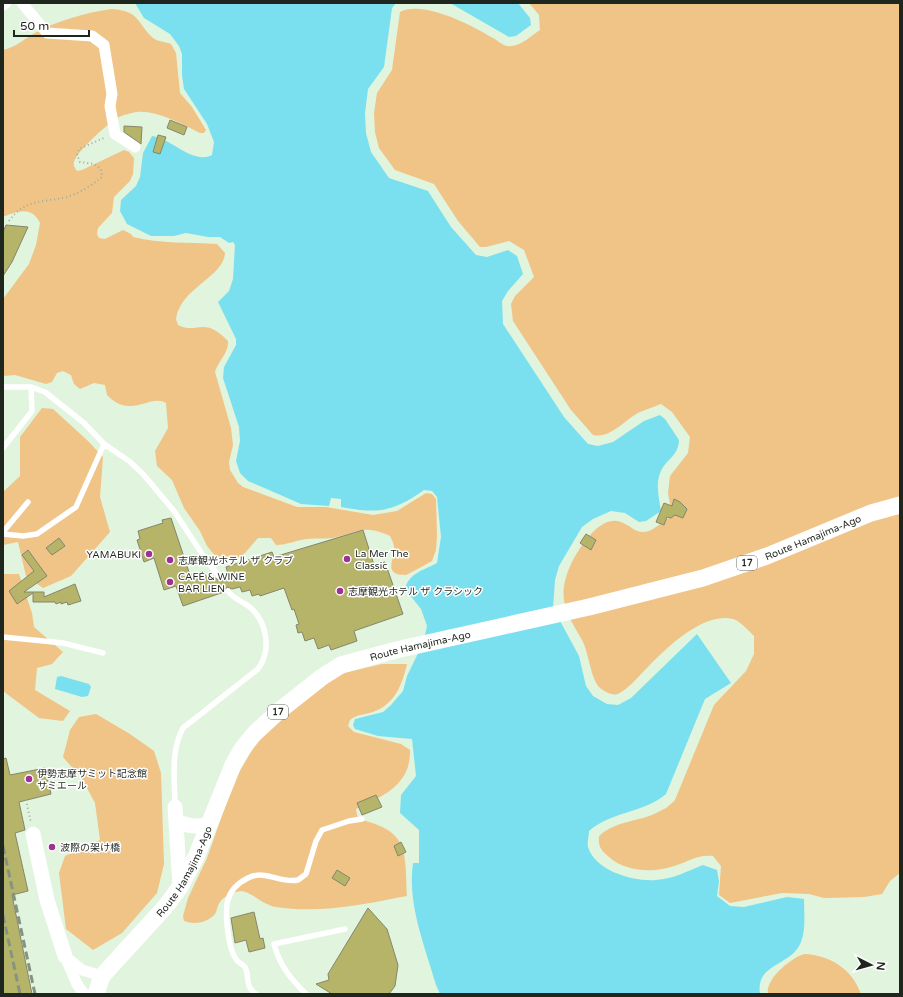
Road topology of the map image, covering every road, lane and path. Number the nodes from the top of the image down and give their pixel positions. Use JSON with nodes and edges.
{"nodes":[{"id":1,"x":6,"y":3,"type":"edge"},
{"id":2,"x":22,"y":3,"type":"edge"},
{"id":3,"x":3,"y":5,"type":"edge"},
{"id":4,"x":115,"y":134,"type":"junction"},
{"id":5,"x":135,"y":146,"type":"dead end"},
{"id":6,"x":9,"y":220,"type":"dead end"},
{"id":7,"x":3,"y":386,"type":"edge"},
{"id":8,"x":31,"y":387,"type":"junction"},
{"id":9,"x":104,"y":444,"type":"junction"},
{"id":10,"x":3,"y":448,"type":"edge"},
{"id":11,"x":28,"y":502,"type":"dead end"},
{"id":12,"x":900,"y":505,"type":"edge"},
{"id":13,"x":3,"y":533,"type":"edge"},
{"id":14,"x":220,"y":577,"type":"dead end"},
{"id":15,"x":228,"y":591,"type":"dead end"},
{"id":16,"x":3,"y":637,"type":"edge"},
{"id":17,"x":103,"y":653,"type":"dead end"},
{"id":18,"x":26,"y":800,"type":"dead end"},
{"id":19,"x":176,"y":814,"type":"junction"},
{"id":20,"x":362,"y":819,"type":"dead end"},
{"id":21,"x":209,"y":824,"type":"junction"},
{"id":22,"x":33,"y":834,"type":"joint"},
{"id":23,"x":180,"y":887,"type":"junction"},
{"id":24,"x":345,"y":929,"type":"dead end"},
{"id":25,"x":65,"y":956,"type":"junction"},
{"id":26,"x":102,"y":976,"type":"junction"},
{"id":27,"x":84,"y":994,"type":"edge"},
{"id":28,"x":96,"y":994,"type":"edge"},
{"id":29,"x":256,"y":994,"type":"edge"},
{"id":30,"x":306,"y":994,"type":"edge"}],
"edges":[{"from":1,"to":3,"type":"street"},
{"from":2,"to":4,"type":"street"},
{"from":4,"to":5,"type":"street"},
{"from":4,"to":6,"type":"path"},
{"from":7,"to":8,"type":"lane"},
{"from":8,"to":9,"type":"lane"},
{"from":8,"to":10,"type":"lane"},
{"from":9,"to":13,"type":"lane"},
{"from":9,"to":14,"type":"lane"},
{"from":11,"to":13,"type":"lane"},
{"from":12,"to":21,"type":"main road","name":"Route Hamajima-Ago","number":"17"},
{"from":15,"to":19,"type":"lane"},
{"from":16,"to":17,"type":"lane"},
{"from":18,"to":22,"type":"path"},
{"from":19,"to":21,"type":"street"},
{"from":19,"to":23,"type":"street"},
{"from":20,"to":29,"type":"lane"},
{"from":21,"to":23,"type":"main road","name":"Route Hamajima-Ago","number":"17"},
{"from":22,"to":25,"type":"street"},
{"from":23,"to":26,"type":"main road","name":"Route Hamajima-Ago","number":"17"},
{"from":24,"to":30,"type":"lane"},
{"from":25,"to":26,"type":"street"},
{"from":25,"to":27,"type":"street"},
{"from":26,"to":28,"type":"main road","name":"Route Hamajima-Ago","number":"17"}]}
